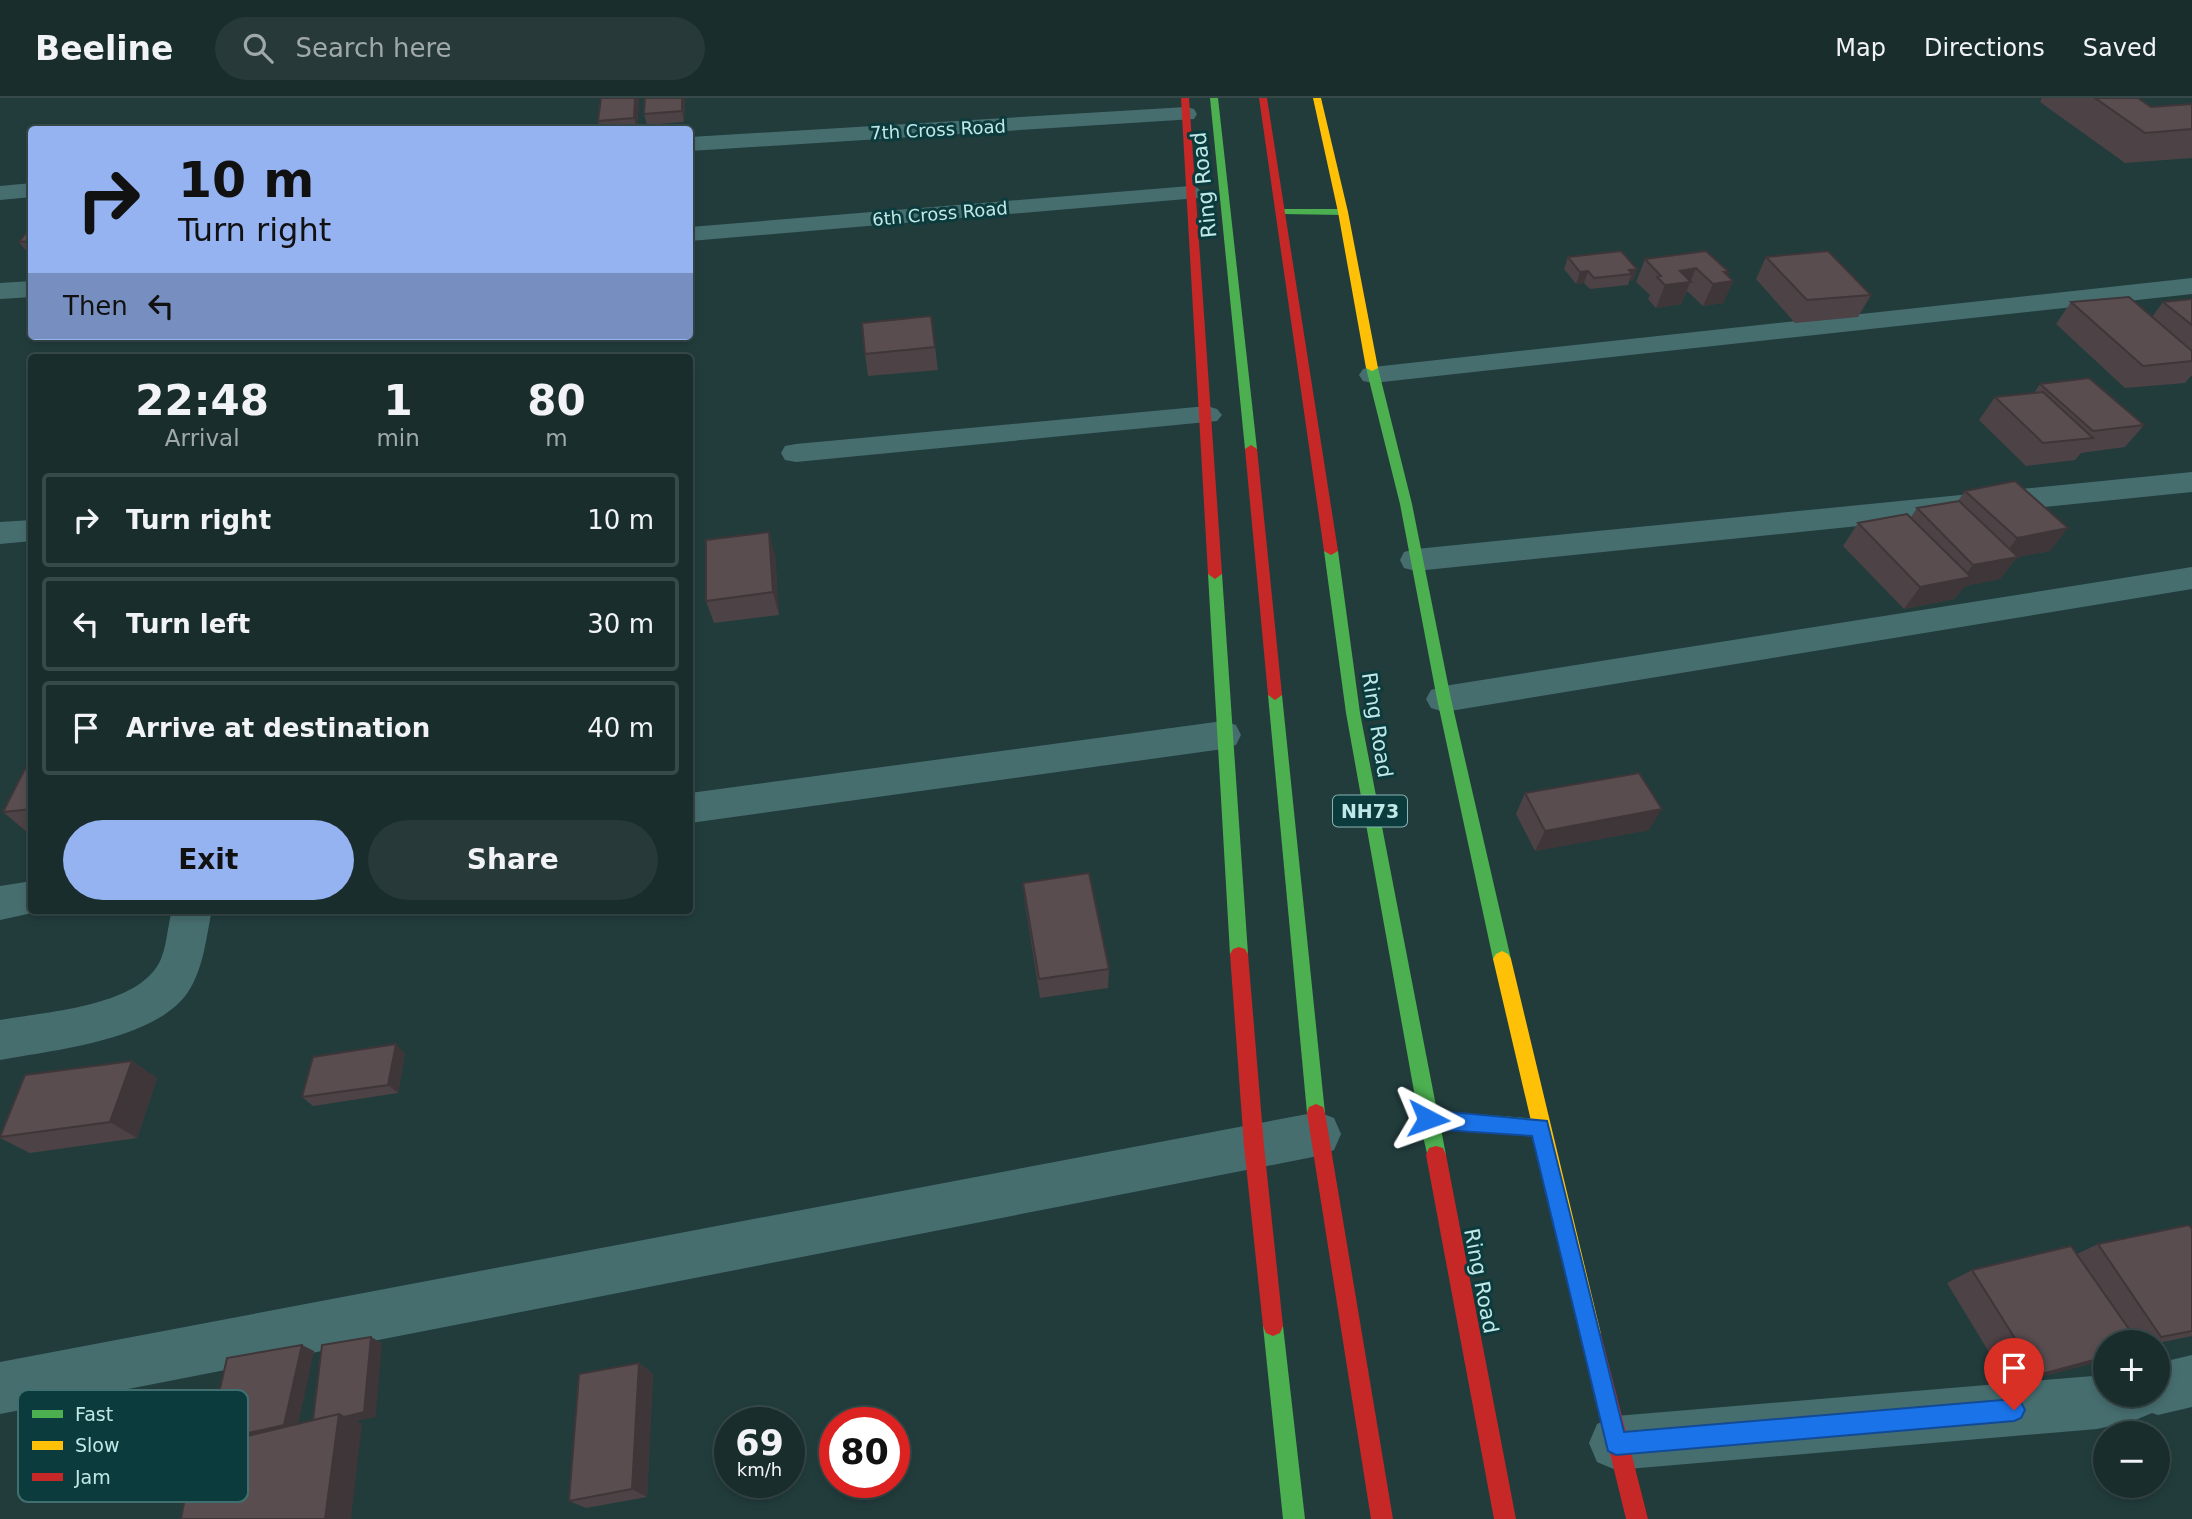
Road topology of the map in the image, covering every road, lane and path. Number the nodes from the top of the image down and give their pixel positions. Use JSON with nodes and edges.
{"nodes":[{"id":1,"x":1214,"y":98,"type":"edge"},
{"id":2,"x":1263,"y":98,"type":"edge"},
{"id":3,"x":1317,"y":98,"type":"edge"},
{"id":4,"x":1186,"y":106,"type":"edge"},
{"id":5,"x":693,"y":144,"type":"edge"},
{"id":6,"x":28,"y":190,"type":"edge"},
{"id":7,"x":0,"y":193,"type":"edge"},
{"id":8,"x":1191,"y":193,"type":"junction"},
{"id":9,"x":1282,"y":211,"type":"junction"},
{"id":10,"x":1343,"y":212,"type":"junction"},
{"id":11,"x":693,"y":234,"type":"edge"},
{"id":12,"x":2192,"y":286,"type":"edge"},
{"id":13,"x":28,"y":289,"type":"edge"},
{"id":14,"x":0,"y":291,"type":"edge"},
{"id":15,"x":1373,"y":375,"type":"junction"},
{"id":16,"x":1207,"y":415,"type":"junction"},
{"id":17,"x":796,"y":453,"type":"dead end"},
{"id":18,"x":2192,"y":482,"type":"edge"},
{"id":19,"x":28,"y":530,"type":"edge"},
{"id":20,"x":0,"y":533,"type":"edge"},
{"id":21,"x":1416,"y":560,"type":"junction"},
{"id":22,"x":2192,"y":578,"type":"edge"},
{"id":23,"x":1444,"y":699,"type":"junction"},
{"id":24,"x":1223,"y":735,"type":"junction"},
{"id":25,"x":693,"y":808,"type":"edge"},
{"id":26,"x":28,"y":899,"type":"edge"},
{"id":27,"x":0,"y":903,"type":"edge"},
{"id":28,"x":191,"y":914,"type":"edge"},
{"id":29,"x":0,"y":1040,"type":"edge"},
{"id":30,"x":1428,"y":1119,"type":"junction"},
{"id":31,"x":1540,"y":1128,"type":"junction"},
{"id":32,"x":1318,"y":1134,"type":"junction"},
{"id":33,"x":1254,"y":1146,"type":"junction"},
{"id":34,"x":2192,"y":1381,"type":"edge"},
{"id":35,"x":2170,"y":1386,"type":"edge"},
{"id":36,"x":0,"y":1388,"type":"edge"},
{"id":37,"x":2093,"y":1403,"type":"edge"},
{"id":38,"x":1616,"y":1443,"type":"junction"},
{"id":39,"x":1294,"y":1519,"type":"edge"},
{"id":40,"x":1382,"y":1519,"type":"edge"},
{"id":41,"x":1505,"y":1519,"type":"edge"},
{"id":42,"x":1637,"y":1519,"type":"edge"}],
"edges":[{"from":1,"to":32,"type":"main road","name":"Ring Road"},
{"from":2,"to":9,"type":"main road","name":"Ring Road","number":"NH73"},
{"from":3,"to":10,"type":"main road"},
{"from":4,"to":5,"type":"street","name":"7th Cross Road"},
{"from":4,"to":8,"type":"main road"},
{"from":6,"to":7,"type":"street"},
{"from":8,"to":11,"type":"street","name":"6th Cross Road"},
{"from":8,"to":16,"type":"main road"},
{"from":9,"to":10,"type":"main road"},
{"from":9,"to":30,"type":"main road","name":"Ring Road","number":"NH73"},
{"from":10,"to":15,"type":"main road"},
{"from":12,"to":15,"type":"street"},
{"from":13,"to":14,"type":"street"},
{"from":15,"to":21,"type":"main road"},
{"from":16,"to":17,"type":"street"},
{"from":16,"to":24,"type":"main road"},
{"from":18,"to":21,"type":"street"},
{"from":19,"to":20,"type":"street"},
{"from":21,"to":23,"type":"main road"},
{"from":22,"to":23,"type":"street"},
{"from":23,"to":31,"type":"main road"},
{"from":24,"to":25,"type":"street"},
{"from":24,"to":33,"type":"main road"},
{"from":26,"to":27,"type":"street"},
{"from":28,"to":29,"type":"street"},
{"from":30,"to":31,"type":"main road"},
{"from":30,"to":41,"type":"main road","name":"Ring Road","number":"NH73"},
{"from":31,"to":38,"type":"main road"},
{"from":32,"to":33,"type":"street"},
{"from":32,"to":40,"type":"main road","name":"Ring Road"},
{"from":33,"to":36,"type":"street"},
{"from":33,"to":39,"type":"main road"},
{"from":34,"to":35,"type":"street"},
{"from":37,"to":38,"type":"street"},
{"from":38,"to":42,"type":"main road"}]}
